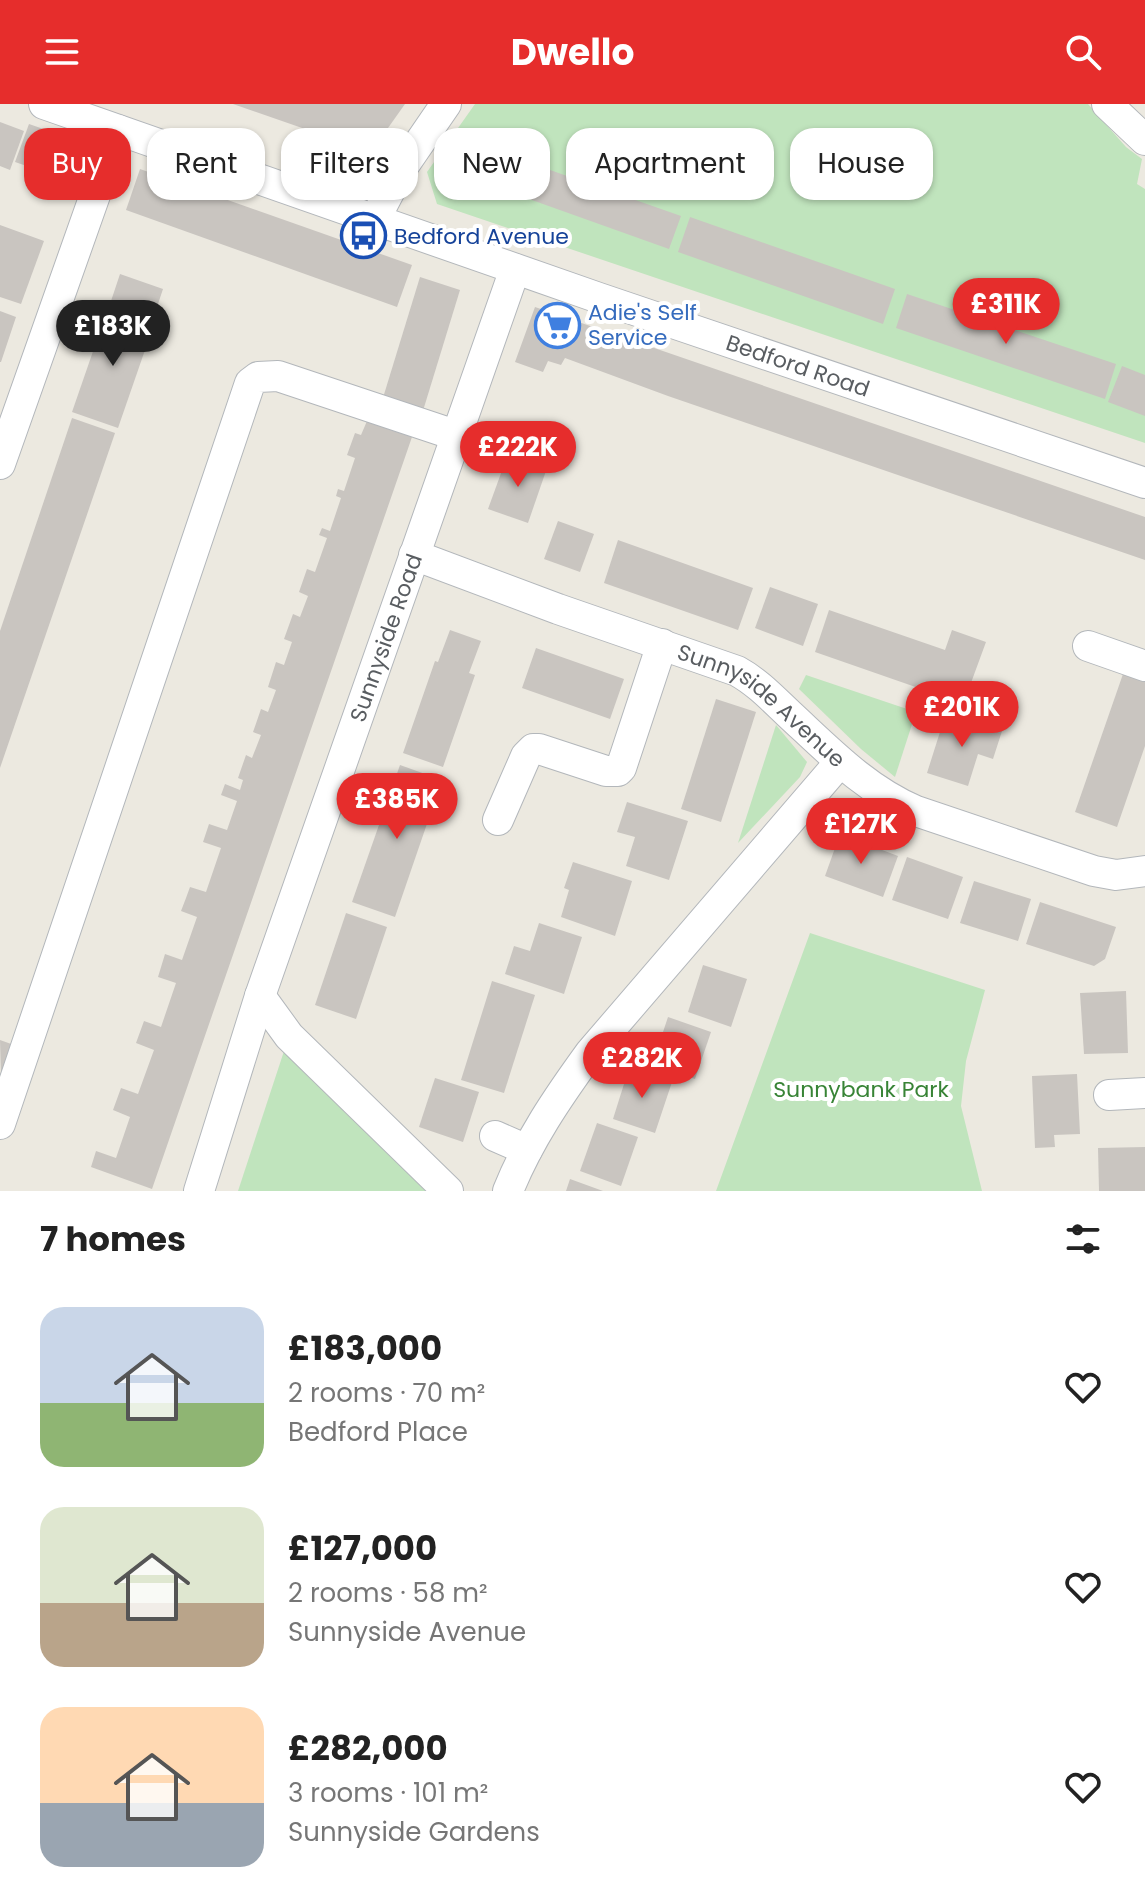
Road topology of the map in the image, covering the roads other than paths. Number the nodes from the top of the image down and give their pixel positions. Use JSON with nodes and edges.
{"nodes":[{"id":1,"x":44,"y":104,"type":"edge"},
{"id":2,"x":446,"y":104,"type":"edge"},
{"id":3,"x":1107,"y":104,"type":"edge"},
{"id":4,"x":112,"y":128,"type":"edge"},
{"id":5,"x":131,"y":135,"type":"edge"},
{"id":6,"x":1145,"y":140,"type":"edge"},
{"id":7,"x":92,"y":200,"type":"edge"},
{"id":8,"x":375,"y":219,"type":"junction"},
{"id":9,"x":515,"y":269,"type":"junction"},
{"id":10,"x":6,"y":430,"type":"edge"},
{"id":11,"x":455,"y":435,"type":"junction"},
{"id":12,"x":0,"y":464,"type":"edge"},
{"id":13,"x":1145,"y":483,"type":"edge"},
{"id":14,"x":414,"y":555,"type":"junction"},
{"id":15,"x":662,"y":644,"type":"junction"},
{"id":16,"x":1088,"y":646,"type":"dead end"},
{"id":17,"x":1145,"y":666,"type":"edge"},
{"id":18,"x":840,"y":762,"type":"junction"},
{"id":19,"x":498,"y":820,"type":"dead end"},
{"id":20,"x":1145,"y":871,"type":"edge"},
{"id":21,"x":260,"y":996,"type":"junction"},
{"id":22,"x":1145,"y":1093,"type":"edge"},
{"id":23,"x":1109,"y":1095,"type":"dead end"},
{"id":24,"x":0,"y":1124,"type":"edge"},
{"id":25,"x":495,"y":1136,"type":"dead end"},
{"id":26,"x":527,"y":1150,"type":"junction"},
{"id":27,"x":199,"y":1191,"type":"edge"},
{"id":28,"x":448,"y":1191,"type":"edge"},
{"id":29,"x":508,"y":1191,"type":"edge"}],
"edges":[{"from":1,"to":4,"type":"street","name":"Bedford Road"},
{"from":2,"to":8,"type":"street"},
{"from":3,"to":6,"type":"street"},
{"from":5,"to":8,"type":"street","name":"Bedford Road"},
{"from":7,"to":10,"type":"street"},
{"from":8,"to":9,"type":"street","name":"Bedford Road"},
{"from":9,"to":11,"type":"street","name":"Sunnyside Road"},
{"from":9,"to":13,"type":"street","name":"Bedford Road"},
{"from":10,"to":12,"type":"street"},
{"from":11,"to":14,"type":"street","name":"Sunnyside Road"},
{"from":11,"to":24,"type":"street"},
{"from":14,"to":15,"type":"street","name":"Sunnyside Avenue"},
{"from":14,"to":21,"type":"street","name":"Sunnyside Road"},
{"from":15,"to":18,"type":"street","name":"Sunnyside Avenue"},
{"from":15,"to":19,"type":"street"},
{"from":16,"to":17,"type":"street"},
{"from":18,"to":20,"type":"street","name":"Sunnyside Avenue"},
{"from":18,"to":26,"type":"street"},
{"from":21,"to":27,"type":"street","name":"Sunnyside Road"},
{"from":21,"to":28,"type":"street"},
{"from":22,"to":23,"type":"street"},
{"from":25,"to":26,"type":"street"},
{"from":26,"to":29,"type":"street"}]}
